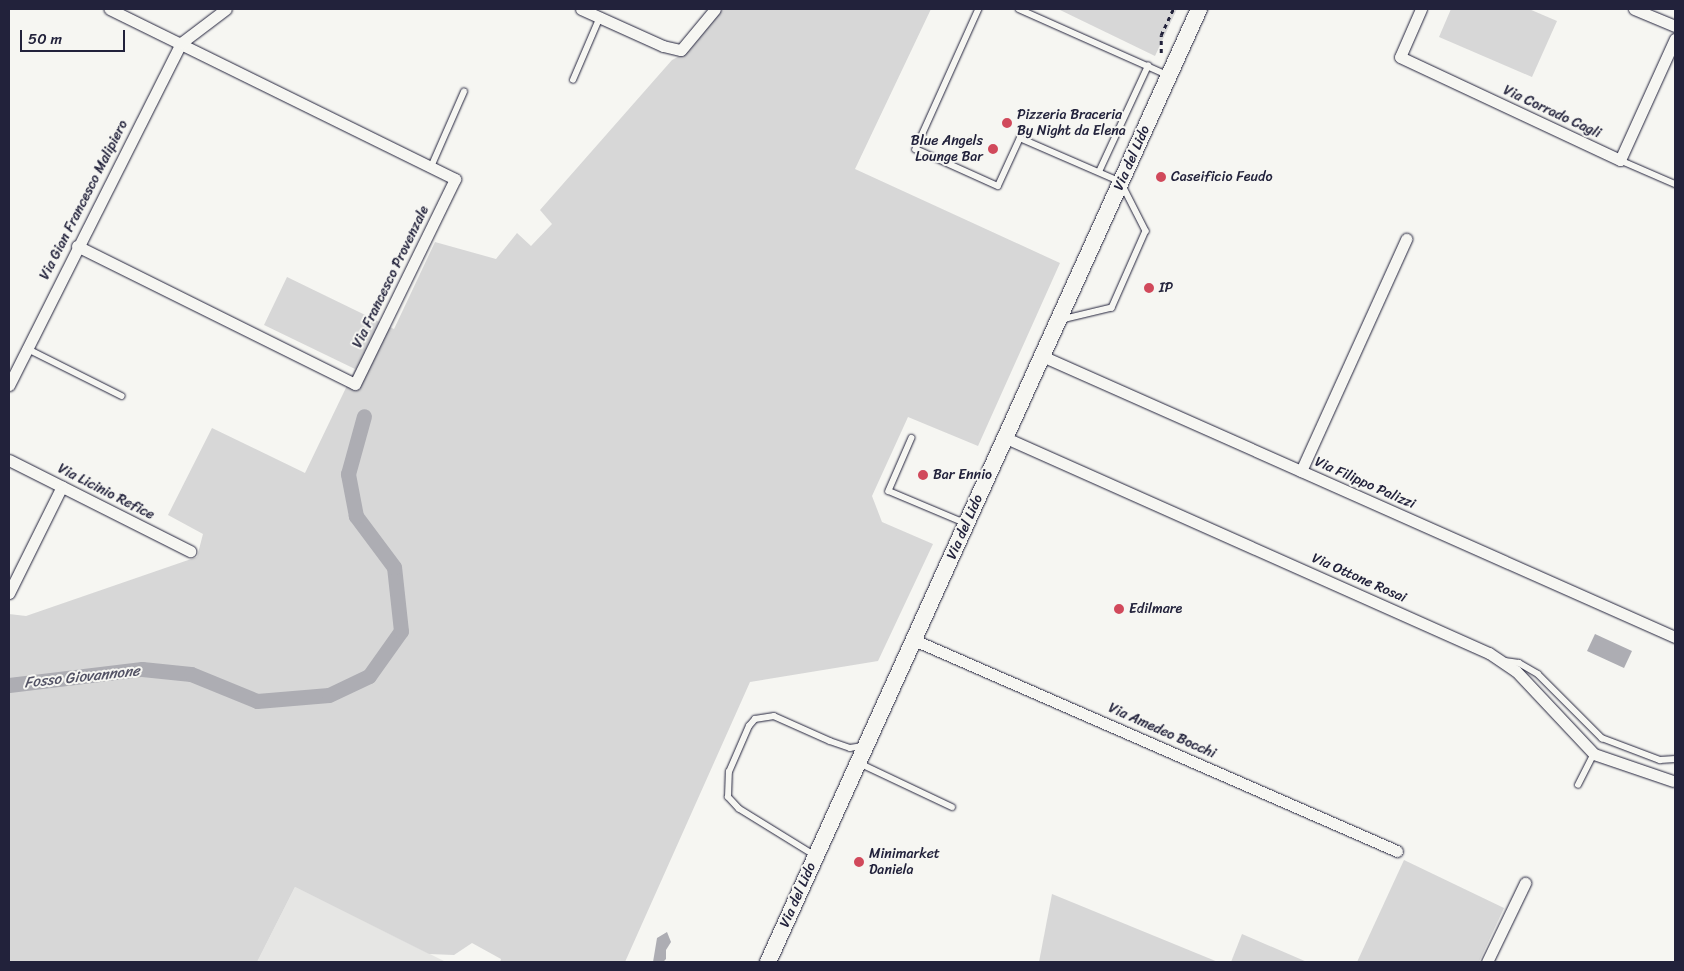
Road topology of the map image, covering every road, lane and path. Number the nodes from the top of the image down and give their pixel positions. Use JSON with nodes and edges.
{"nodes":[{"id":1,"x":110,"y":9,"type":"edge"},
{"id":2,"x":226,"y":9,"type":"edge"},
{"id":3,"x":581,"y":9,"type":"edge"},
{"id":4,"x":715,"y":9,"type":"edge"},
{"id":5,"x":979,"y":9,"type":"edge"},
{"id":6,"x":1019,"y":9,"type":"edge"},
{"id":7,"x":1173,"y":9,"type":"edge"},
{"id":8,"x":1199,"y":9,"type":"edge"},
{"id":9,"x":1421,"y":9,"type":"edge"},
{"id":10,"x":1634,"y":9,"type":"edge"},
{"id":11,"x":600,"y":17,"type":"junction"},
{"id":12,"x":1675,"y":26,"type":"edge"},
{"id":13,"x":1675,"y":39,"type":"edge"},
{"id":14,"x":181,"y":44,"type":"junction"},
{"id":15,"x":1160,"y":57,"type":"dead end"},
{"id":16,"x":1148,"y":66,"type":"junction"},
{"id":17,"x":1169,"y":76,"type":"junction"},
{"id":18,"x":573,"y":80,"type":"dead end"},
{"id":19,"x":464,"y":92,"type":"dead end"},
{"id":20,"x":1620,"y":160,"type":"junction"},
{"id":21,"x":431,"y":167,"type":"junction"},
{"id":22,"x":1098,"y":172,"type":"junction"},
{"id":23,"x":1121,"y":182,"type":"junction"},
{"id":24,"x":1675,"y":184,"type":"edge"},
{"id":25,"x":1406,"y":239,"type":"dead end"},
{"id":26,"x":77,"y":246,"type":"junction"},
{"id":27,"x":1058,"y":321,"type":"junction"},
{"id":28,"x":24,"y":353,"type":"junction"},
{"id":29,"x":1042,"y":356,"type":"junction"},
{"id":30,"x":9,"y":362,"type":"edge"},
{"id":31,"x":9,"y":385,"type":"edge"},
{"id":32,"x":122,"y":396,"type":"dead end"},
{"id":33,"x":912,"y":438,"type":"dead end"},
{"id":34,"x":1006,"y":438,"type":"junction"},
{"id":35,"x":9,"y":460,"type":"edge"},
{"id":36,"x":1301,"y":471,"type":"junction"},
{"id":37,"x":62,"y":486,"type":"junction"},
{"id":38,"x":967,"y":524,"type":"junction"},
{"id":39,"x":190,"y":551,"type":"dead end"},
{"id":40,"x":9,"y":593,"type":"edge"},
{"id":41,"x":1675,"y":637,"type":"edge"},
{"id":42,"x":914,"y":640,"type":"junction"},
{"id":43,"x":1502,"y":661,"type":"junction"},
{"id":44,"x":865,"y":746,"type":"junction"},
{"id":45,"x":1594,"y":754,"type":"junction"},
{"id":46,"x":1675,"y":760,"type":"edge"},
{"id":47,"x":858,"y":762,"type":"junction"},
{"id":48,"x":1673,"y":781,"type":"dead end"},
{"id":49,"x":1578,"y":786,"type":"dead end"},
{"id":50,"x":952,"y":807,"type":"dead end"},
{"id":51,"x":1397,"y":851,"type":"dead end"},
{"id":52,"x":815,"y":856,"type":"junction"},
{"id":53,"x":1525,"y":883,"type":"dead end"},
{"id":54,"x":768,"y":962,"type":"edge"},
{"id":55,"x":1487,"y":962,"type":"edge"}],
"edges":[{"from":1,"to":14,"type":"street","name":"Via Francesco Provenzale"},
{"from":2,"to":14,"type":"street"},
{"from":3,"to":11,"type":"street"},
{"from":4,"to":11,"type":"street"},
{"from":5,"to":22,"type":"lane"},
{"from":6,"to":16,"type":"lane"},
{"from":7,"to":15,"type":"path"},
{"from":8,"to":17,"type":"main road","name":"Via del Lido"},
{"from":9,"to":20,"type":"street","name":"Via Corrado Cagli"},
{"from":10,"to":12,"type":"street"},
{"from":11,"to":18,"type":"lane"},
{"from":13,"to":20,"type":"street"},
{"from":14,"to":21,"type":"street","name":"Via Francesco Provenzale"},
{"from":14,"to":26,"type":"street","name":"Via Gian Francesco Malipiero"},
{"from":16,"to":17,"type":"lane"},
{"from":16,"to":22,"type":"lane"},
{"from":17,"to":23,"type":"main road","name":"Via del Lido"},
{"from":19,"to":21,"type":"lane"},
{"from":20,"to":24,"type":"lane"},
{"from":21,"to":26,"type":"street","name":"Via Francesco Provenzale"},
{"from":22,"to":23,"type":"lane"},
{"from":23,"to":27,"type":"main road","name":"Via del Lido"},
{"from":23,"to":27,"type":"lane"},
{"from":25,"to":36,"type":"street"},
{"from":26,"to":28,"type":"street","name":"Via Gian Francesco Malipiero"},
{"from":27,"to":29,"type":"main road","name":"Via del Lido"},
{"from":28,"to":30,"type":"street"},
{"from":28,"to":31,"type":"street"},
{"from":28,"to":32,"type":"lane"},
{"from":29,"to":34,"type":"main road","name":"Via del Lido"},
{"from":29,"to":36,"type":"street","name":"Via Filippo Palizzi"},
{"from":33,"to":38,"type":"lane"},
{"from":34,"to":38,"type":"main road","name":"Via del Lido"},
{"from":34,"to":43,"type":"street","name":"Via Ottone Rosai"},
{"from":35,"to":37,"type":"street","name":"Via Licinio Refice"},
{"from":36,"to":41,"type":"street","name":"Via Filippo Palizzi"},
{"from":37,"to":39,"type":"street","name":"Via Licinio Refice"},
{"from":37,"to":40,"type":"street"},
{"from":38,"to":42,"type":"main road","name":"Via del Lido"},
{"from":42,"to":44,"type":"main road","name":"Via del Lido"},
{"from":42,"to":51,"type":"street","name":"Via Amedeo Bocchi"},
{"from":43,"to":45,"type":"street","name":"Via Ottone Rosai"},
{"from":43,"to":46,"type":"lane"},
{"from":44,"to":47,"type":"main road","name":"Via del Lido"},
{"from":44,"to":52,"type":"lane"},
{"from":45,"to":48,"type":"street","name":"Via Ottone Rosai"},
{"from":45,"to":49,"type":"lane"},
{"from":47,"to":50,"type":"lane"},
{"from":47,"to":52,"type":"main road","name":"Via del Lido"},
{"from":52,"to":54,"type":"main road","name":"Via del Lido"},
{"from":53,"to":55,"type":"street"}]}
